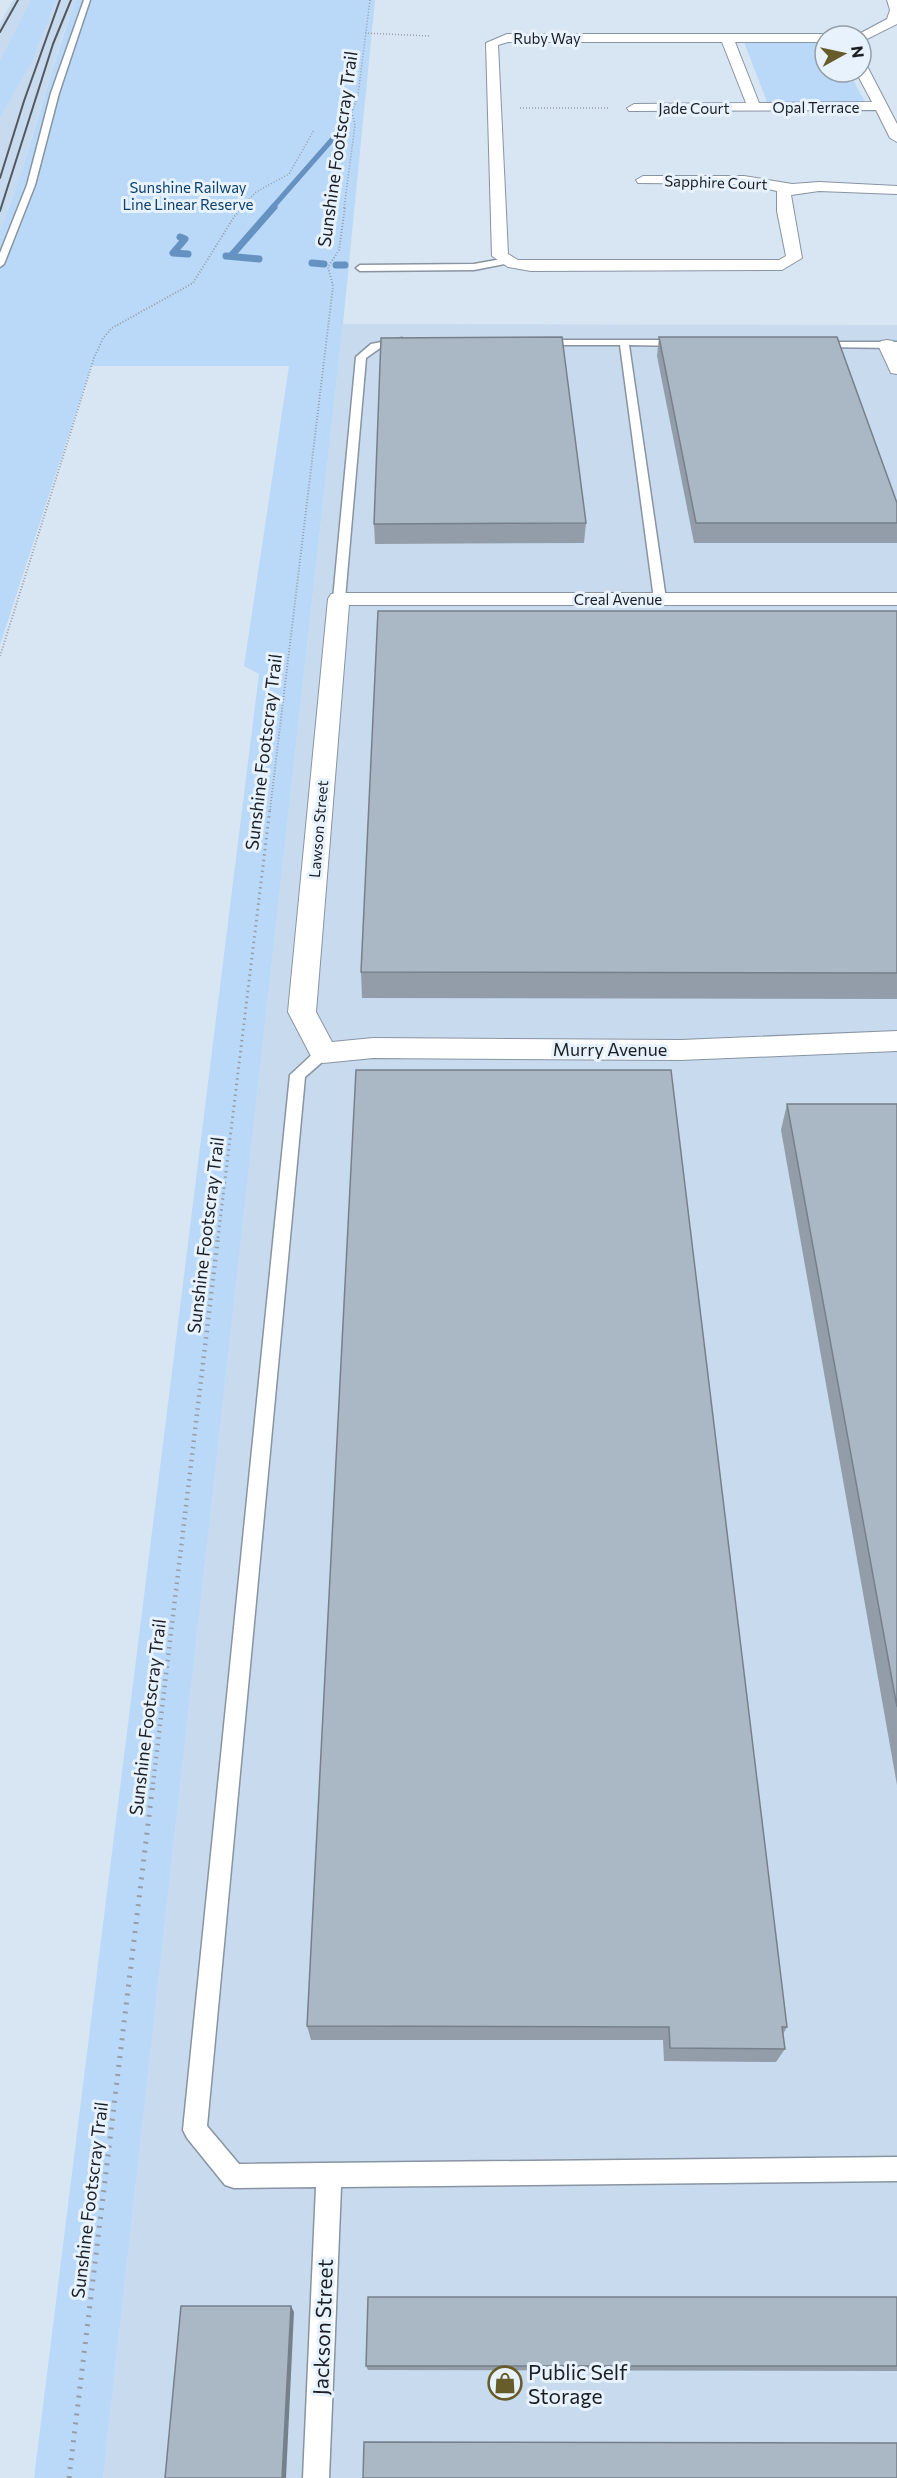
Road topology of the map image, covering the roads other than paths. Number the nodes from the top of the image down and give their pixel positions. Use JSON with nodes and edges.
{"nodes":[{"id":1,"x":87,"y":0,"type":"edge"},
{"id":2,"x":892,"y":0,"type":"edge"},
{"id":3,"x":865,"y":24,"type":"edge"},
{"id":4,"x":888,"y":24,"type":"junction"},
{"id":5,"x":873,"y":32,"type":"edge"},
{"id":6,"x":727,"y":38,"type":"junction"},
{"id":7,"x":813,"y":38,"type":"edge"},
{"id":8,"x":869,"y":84,"type":"edge"},
{"id":9,"x":881,"y":106,"type":"junction"},
{"id":10,"x":754,"y":107,"type":"junction"},
{"id":11,"x":634,"y":108,"type":"dead end"},
{"id":12,"x":897,"y":138,"type":"edge"},
{"id":13,"x":643,"y":180,"type":"dead end"},
{"id":14,"x":788,"y":188,"type":"junction"},
{"id":15,"x":897,"y":190,"type":"edge"},
{"id":16,"x":507,"y":261,"type":"junction"},
{"id":17,"x":0,"y":264,"type":"edge"},
{"id":18,"x":360,"y":268,"type":"dead end"},
{"id":19,"x":417,"y":341,"type":"edge"},
{"id":20,"x":532,"y":342,"type":"edge"},
{"id":21,"x":624,"y":343,"type":"junction"},
{"id":22,"x":696,"y":343,"type":"edge"},
{"id":23,"x":803,"y":344,"type":"edge"},
{"id":24,"x":892,"y":345,"type":"edge"},
{"id":25,"x":897,"y":369,"type":"edge"},
{"id":26,"x":339,"y":599,"type":"junction"},
{"id":27,"x":660,"y":599,"type":"junction"},
{"id":28,"x":897,"y":599,"type":"edge"},
{"id":29,"x":897,"y":1041,"type":"edge"},
{"id":30,"x":323,"y":1053,"type":"junction"},
{"id":31,"x":897,"y":2169,"type":"edge"},
{"id":32,"x":329,"y":2175,"type":"junction"},
{"id":33,"x":316,"y":2478,"type":"edge"}],
"edges":[{"from":1,"to":17,"type":"lane"},
{"from":2,"to":4,"type":"street"},
{"from":3,"to":4,"type":"street"},
{"from":4,"to":5,"type":"street"},
{"from":6,"to":7,"type":"street","name":"Ruby Way"},
{"from":6,"to":10,"type":"street","name":"Opal Terrace"},
{"from":6,"to":16,"type":"street","name":"Ruby Way"},
{"from":8,"to":9,"type":"street"},
{"from":9,"to":10,"type":"street","name":"Opal Terrace"},
{"from":9,"to":12,"type":"street"},
{"from":10,"to":11,"type":"street","name":"Jade Court"},
{"from":13,"to":14,"type":"street","name":"Sapphire Court"},
{"from":14,"to":15,"type":"street"},
{"from":14,"to":16,"type":"street"},
{"from":16,"to":18,"type":"lane"},
{"from":19,"to":26,"type":"lane"},
{"from":20,"to":21,"type":"lane"},
{"from":21,"to":22,"type":"lane"},
{"from":21,"to":27,"type":"lane"},
{"from":23,"to":24,"type":"lane"},
{"from":24,"to":25,"type":"street"},
{"from":26,"to":27,"type":"street","name":"Creal Avenue"},
{"from":26,"to":30,"type":"street","name":"Lawson Street"},
{"from":27,"to":28,"type":"street","name":"Creal Avenue"},
{"from":29,"to":30,"type":"street","name":"Murry Avenue"},
{"from":30,"to":32,"type":"lane"},
{"from":31,"to":32,"type":"lane"},
{"from":32,"to":33,"type":"lane","name":"Jackson Street"}]}
